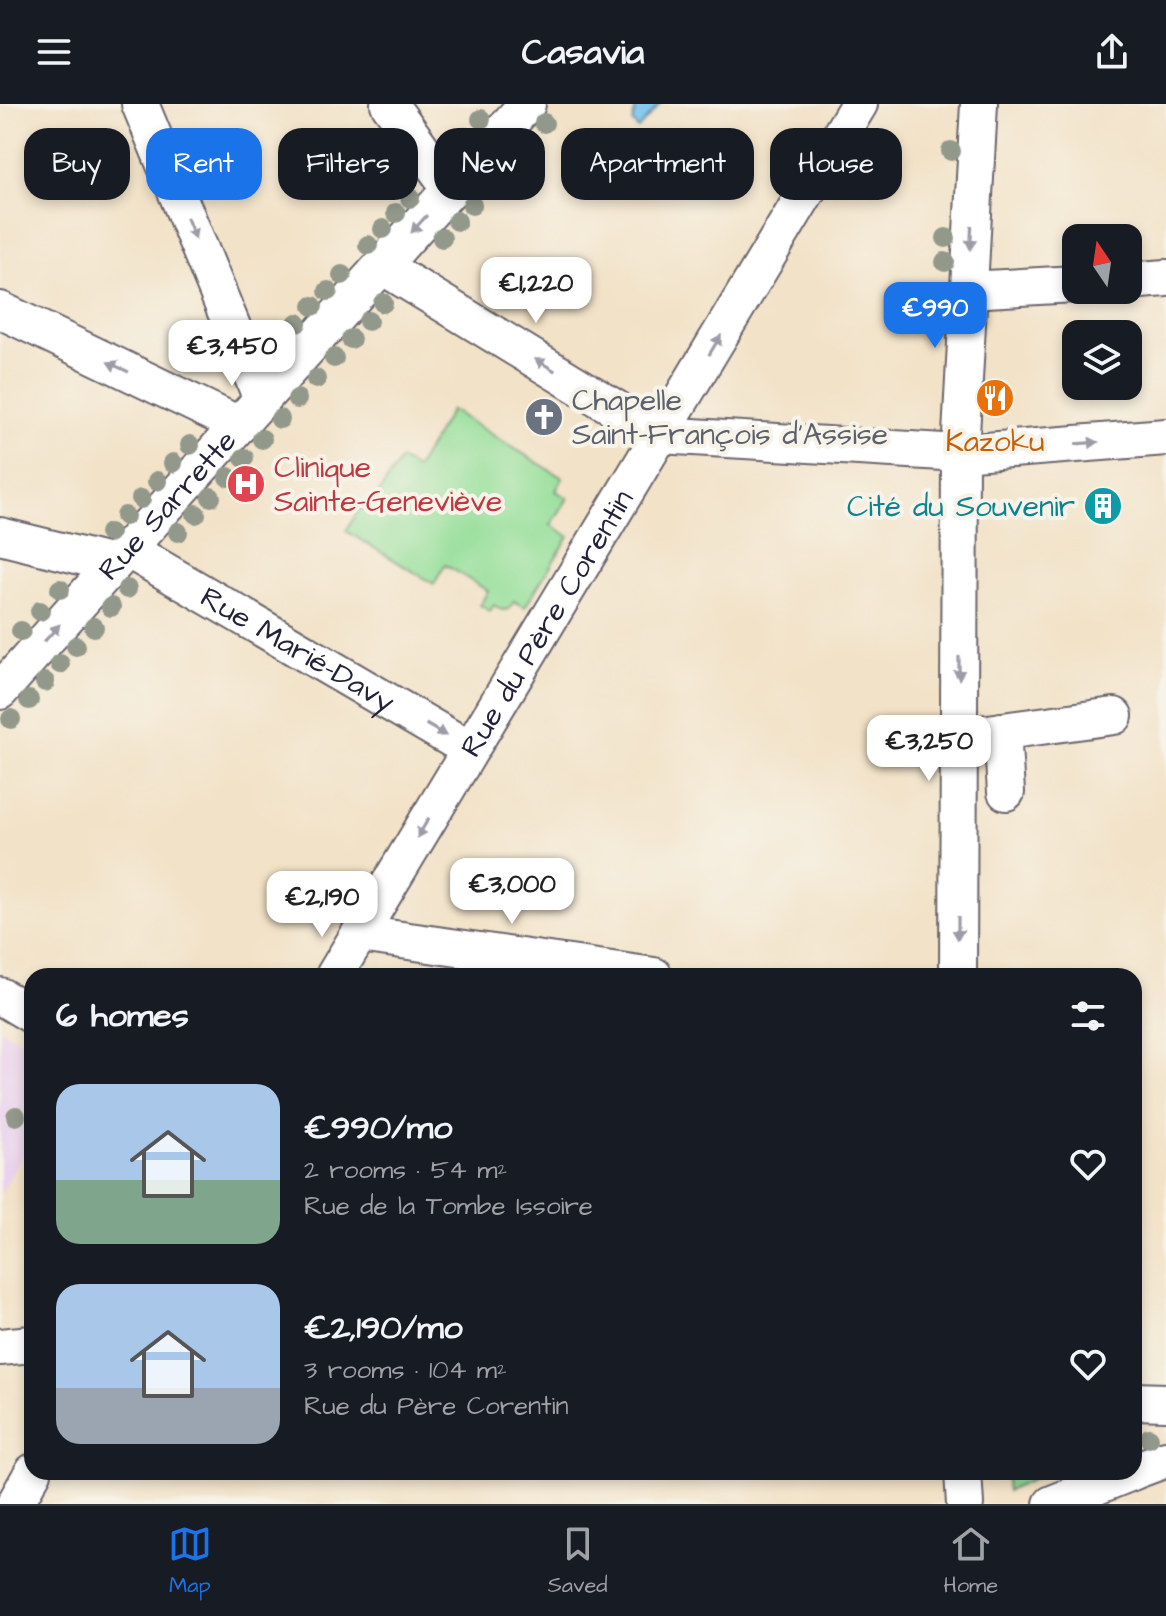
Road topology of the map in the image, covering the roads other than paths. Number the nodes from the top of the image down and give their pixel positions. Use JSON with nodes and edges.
{"nodes":[{"id":1,"x":140,"y":104,"type":"edge"},
{"id":2,"x":389,"y":104,"type":"edge"},
{"id":3,"x":527,"y":104,"type":"edge"},
{"id":4,"x":859,"y":104,"type":"edge"},
{"id":5,"x":979,"y":104,"type":"edge"},
{"id":6,"x":506,"y":128,"type":"edge"},
{"id":7,"x":434,"y":166,"type":"edge"},
{"id":8,"x":441,"y":200,"type":"edge"},
{"id":9,"x":382,"y":266,"type":"junction"},
{"id":10,"x":1166,"y":278,"type":"edge"},
{"id":11,"x":1142,"y":280,"type":"edge"},
{"id":12,"x":1062,"y":285,"type":"edge"},
{"id":13,"x":968,"y":290,"type":"junction"},
{"id":14,"x":0,"y":310,"type":"edge"},
{"id":15,"x":250,"y":412,"type":"junction"},
{"id":16,"x":659,"y":435,"type":"junction"},
{"id":17,"x":1166,"y":437,"type":"edge"},
{"id":18,"x":960,"y":453,"type":"junction"},
{"id":19,"x":0,"y":536,"type":"edge"},
{"id":20,"x":120,"y":556,"type":"junction"},
{"id":21,"x":0,"y":691,"type":"edge"},
{"id":22,"x":1114,"y":716,"type":"dead end"},
{"id":23,"x":1002,"y":731,"type":"junction"},
{"id":24,"x":959,"y":737,"type":"junction"},
{"id":25,"x":469,"y":749,"type":"junction"},
{"id":26,"x":1006,"y":792,"type":"dead end"},
{"id":27,"x":360,"y":934,"type":"junction"},
{"id":28,"x":339,"y":968,"type":"edge"},
{"id":29,"x":598,"y":968,"type":"edge"},
{"id":30,"x":958,"y":968,"type":"edge"},
{"id":31,"x":0,"y":996,"type":"edge"},
{"id":32,"x":24,"y":1010,"type":"edge"},
{"id":33,"x":24,"y":1345,"type":"edge"},
{"id":34,"x":0,"y":1347,"type":"edge"},
{"id":35,"x":1142,"y":1401,"type":"edge"},
{"id":36,"x":1166,"y":1402,"type":"edge"},
{"id":37,"x":1166,"y":1459,"type":"edge"},
{"id":38,"x":1142,"y":1468,"type":"edge"},
{"id":39,"x":28,"y":1480,"type":"edge"},
{"id":40,"x":964,"y":1480,"type":"edge"},
{"id":41,"x":1113,"y":1480,"type":"edge"},
{"id":42,"x":15,"y":1504,"type":"edge"},
{"id":43,"x":965,"y":1504,"type":"edge"},
{"id":44,"x":1052,"y":1504,"type":"edge"}],
"edges":[{"from":1,"to":15,"type":"street","one_way":true},
{"from":2,"to":7,"type":"street"},
{"from":3,"to":6,"type":"street","name":"Rue Sarrette"},
{"from":16,"to":4,"type":"street","name":"Rue du Père Corentin","one_way":true},
{"from":5,"to":13,"type":"street","one_way":true},
{"from":8,"to":9,"type":"street","name":"Rue Sarrette","one_way":true},
{"from":9,"to":15,"type":"street","name":"Rue Sarrette"},
{"from":16,"to":9,"type":"street","one_way":true},
{"from":10,"to":11,"type":"street"},
{"from":12,"to":13,"type":"street"},
{"from":13,"to":18,"type":"street"},
{"from":15,"to":14,"type":"street","one_way":true},
{"from":15,"to":20,"type":"street","name":"Rue Sarrette"},
{"from":16,"to":18,"type":"street"},
{"from":16,"to":25,"type":"street","name":"Rue du Père Corentin"},
{"from":18,"to":17,"type":"street","one_way":true},
{"from":18,"to":24,"type":"street","one_way":true},
{"from":19,"to":20,"type":"street","name":"Rue Marié-Davy"},
{"from":21,"to":20,"type":"street","name":"Rue Sarrette","one_way":true},
{"from":20,"to":25,"type":"street","name":"Rue Marié-Davy","one_way":true},
{"from":22,"to":23,"type":"street"},
{"from":23,"to":24,"type":"street"},
{"from":23,"to":26,"type":"street"},
{"from":24,"to":30,"type":"street","one_way":true},
{"from":25,"to":27,"type":"street","name":"Rue du Père Corentin","one_way":true},
{"from":27,"to":28,"type":"street","name":"Rue du Père Corentin"},
{"from":27,"to":29,"type":"street"},
{"from":31,"to":32,"type":"street"},
{"from":33,"to":34,"type":"street"},
{"from":35,"to":36,"type":"street"},
{"from":37,"to":38,"type":"street"},
{"from":39,"to":42,"type":"street"},
{"from":40,"to":43,"type":"street"},
{"from":41,"to":44,"type":"street"}]}
